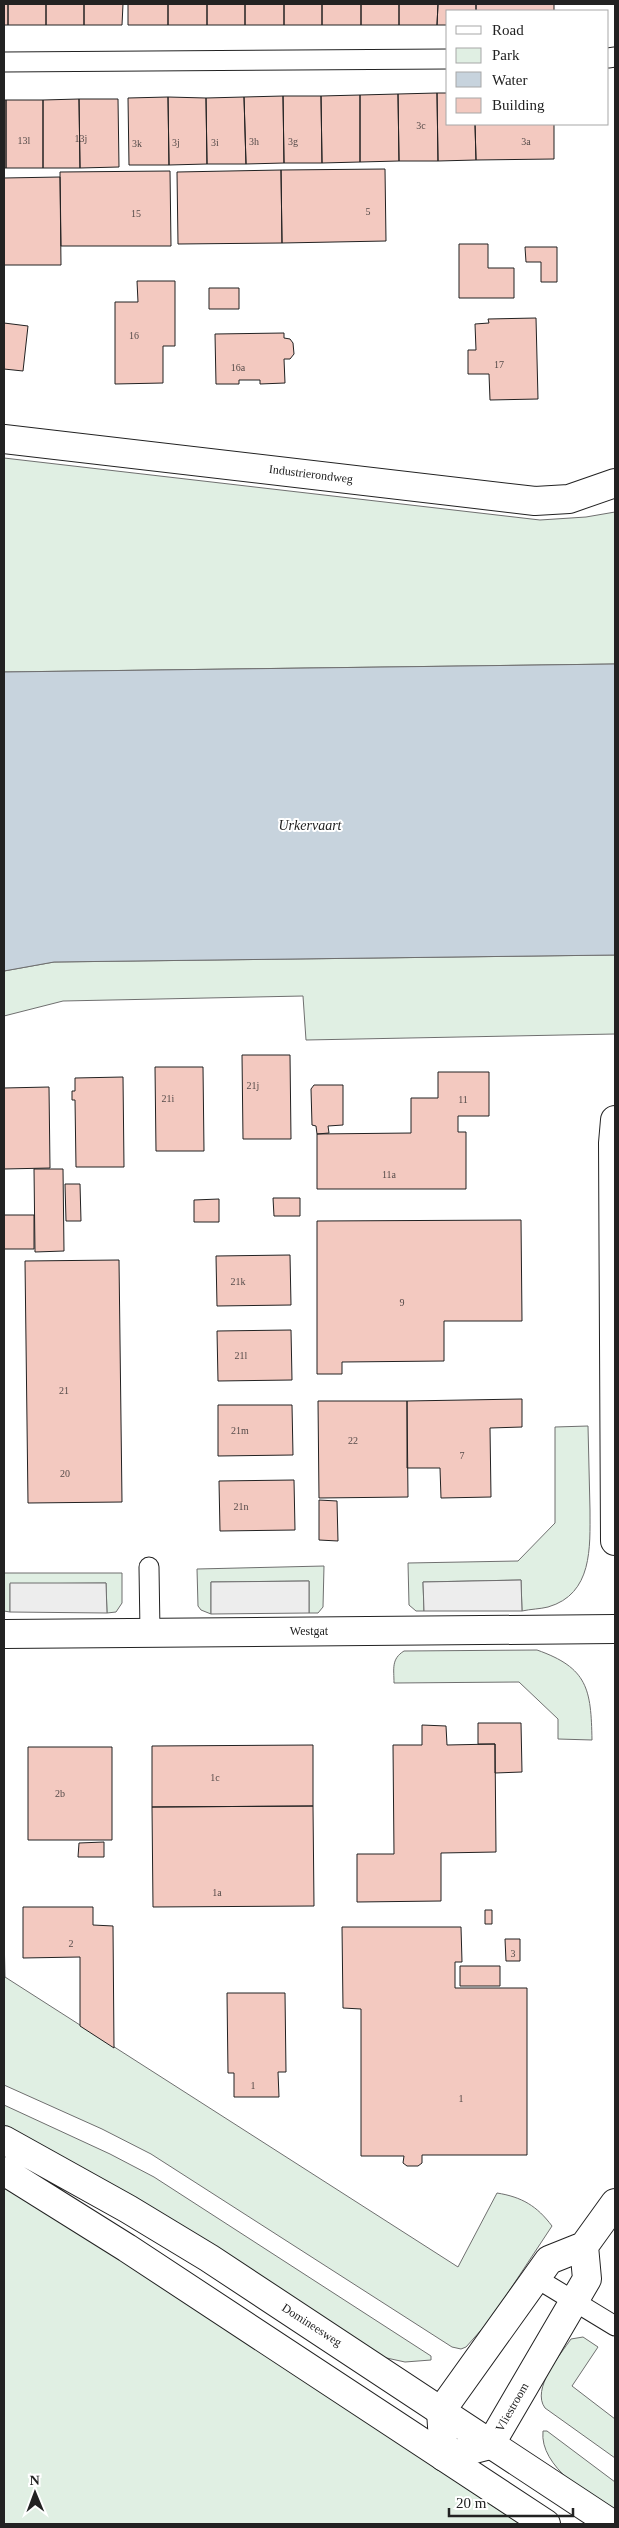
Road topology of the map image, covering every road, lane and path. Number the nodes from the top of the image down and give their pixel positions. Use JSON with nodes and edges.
{"nodes":[{"id":1,"x":446,"y":59,"type":"edge"},
{"id":2,"x":4,"y":62,"type":"edge"},
{"id":3,"x":4,"y":439,"type":"edge"},
{"id":4,"x":615,"y":483,"type":"edge"},
{"id":5,"x":615,"y":1120,"type":"edge"},
{"id":6,"x":615,"y":1540,"type":"edge"},
{"id":7,"x":148,"y":1567,"type":"dead end"},
{"id":8,"x":615,"y":1629,"type":"edge"},
{"id":9,"x":150,"y":1632,"type":"junction"},
{"id":10,"x":4,"y":1634,"type":"edge"},
{"id":11,"x":4,"y":2140,"type":"edge"},
{"id":12,"x":4,"y":2171,"type":"edge"},
{"id":13,"x":615,"y":2203,"type":"edge"},
{"id":14,"x":584,"y":2246,"type":"junction"},
{"id":15,"x":536,"y":2278,"type":"junction"},
{"id":16,"x":574,"y":2301,"type":"junction"},
{"id":17,"x":615,"y":2326,"type":"edge"},
{"id":18,"x":442,"y":2411,"type":"junction"},
{"id":19,"x":490,"y":2445,"type":"junction"},
{"id":20,"x":444,"y":2457,"type":"junction"},
{"id":21,"x":546,"y":2524,"type":"edge"},
{"id":22,"x":612,"y":2524,"type":"edge"}],
"edges":[{"from":1,"to":2,"type":"lane"},
{"from":3,"to":4,"type":"street","name":"Industrierondweg"},
{"from":5,"to":6,"type":"street"},
{"from":7,"to":9,"type":"lane"},
{"from":8,"to":9,"type":"street","name":"Westgat"},
{"from":9,"to":10,"type":"street","name":"Westgat"},
{"from":11,"to":18,"type":"street","name":"Domineesweg"},
{"from":12,"to":20,"type":"street"},
{"from":13,"to":14,"type":"street"},
{"from":14,"to":15,"type":"street"},
{"from":14,"to":16,"type":"street","name":"Vliestroom"},
{"from":15,"to":16,"type":"lane"},
{"from":15,"to":18,"type":"street"},
{"from":16,"to":17,"type":"lane"},
{"from":16,"to":19,"type":"street","name":"Vliestroom"},
{"from":18,"to":19,"type":"street","name":"Domineesweg"},
{"from":18,"to":20,"type":"street"},
{"from":19,"to":20,"type":"street","name":"Vliestroom"},
{"from":19,"to":22,"type":"street","name":"Domineesweg"},
{"from":20,"to":21,"type":"street"}]}
